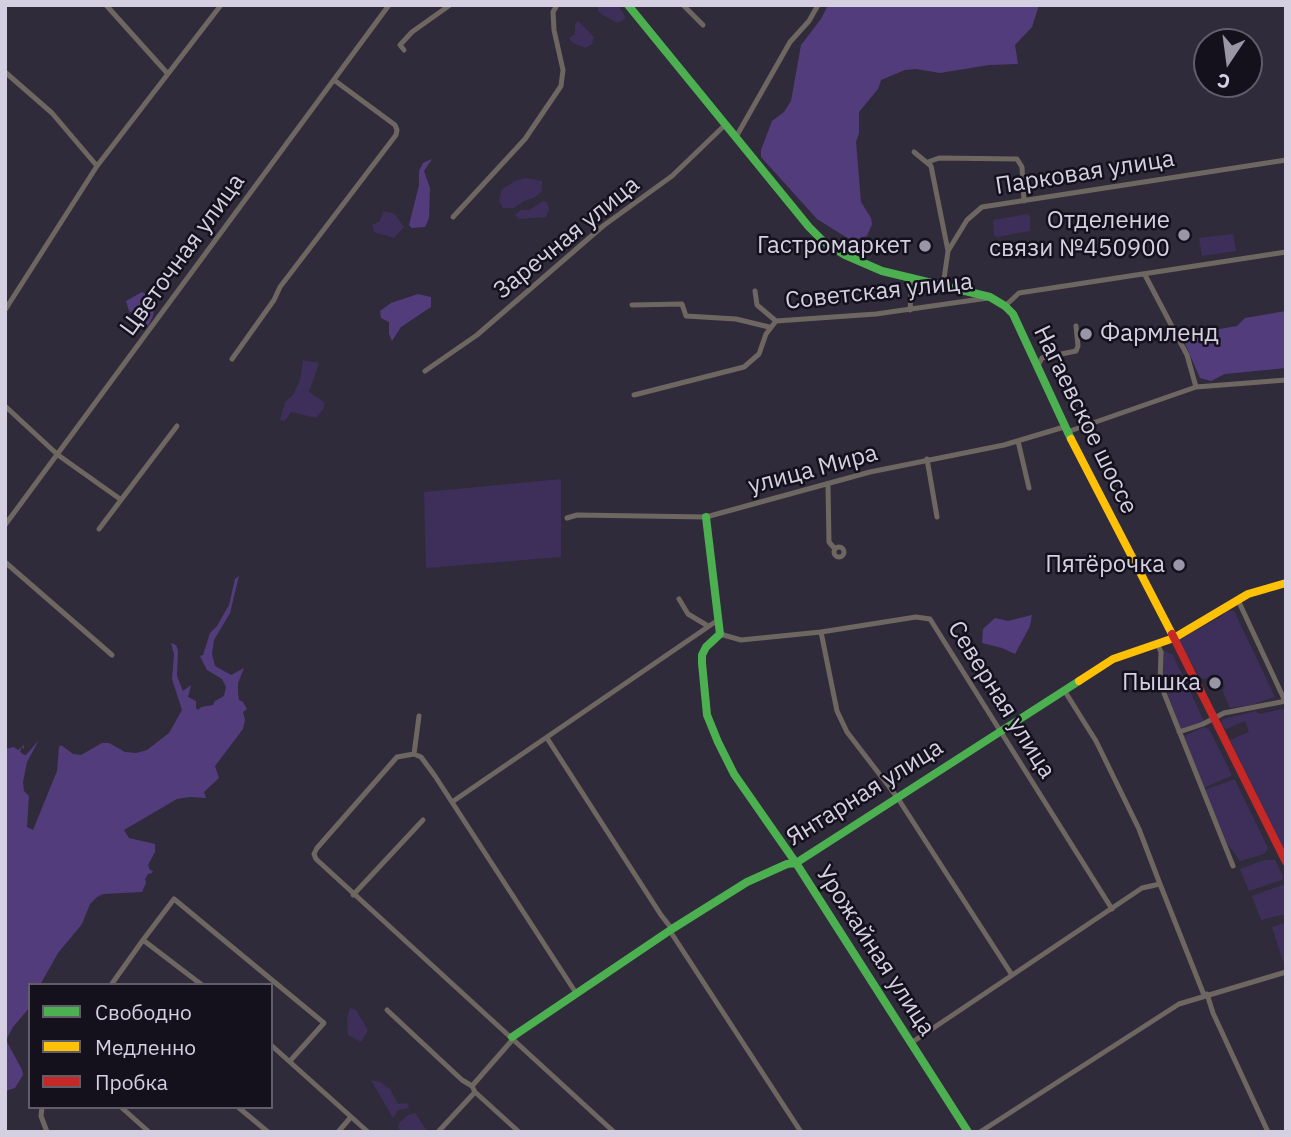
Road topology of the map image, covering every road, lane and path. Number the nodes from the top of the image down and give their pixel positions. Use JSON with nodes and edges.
{"nodes":[{"id":1,"x":106,"y":5,"type":"edge"},
{"id":2,"x":221,"y":5,"type":"edge"},
{"id":3,"x":388,"y":5,"type":"edge"},
{"id":4,"x":450,"y":5,"type":"edge"},
{"id":5,"x":557,"y":5,"type":"edge"},
{"id":6,"x":628,"y":5,"type":"edge"},
{"id":7,"x":683,"y":5,"type":"edge"},
{"id":8,"x":818,"y":5,"type":"edge"},
{"id":9,"x":703,"y":24,"type":"dead end"},
{"id":10,"x":404,"y":50,"type":"dead end"},
{"id":11,"x":5,"y":72,"type":"edge"},
{"id":12,"x":168,"y":75,"type":"junction"},
{"id":13,"x":334,"y":80,"type":"junction"},
{"id":14,"x":726,"y":124,"type":"junction"},
{"id":15,"x":736,"y":137,"type":"junction"},
{"id":16,"x":914,"y":152,"type":"dead end"},
{"id":17,"x":1286,"y":160,"type":"edge"},
{"id":18,"x":928,"y":162,"type":"junction"},
{"id":19,"x":97,"y":166,"type":"junction"},
{"id":20,"x":1024,"y":201,"type":"junction"},
{"id":21,"x":453,"y":217,"type":"dead end"},
{"id":22,"x":948,"y":251,"type":"junction"},
{"id":23,"x":1286,"y":253,"type":"edge"},
{"id":24,"x":1145,"y":275,"type":"junction"},
{"id":25,"x":912,"y":279,"type":"junction"},
{"id":26,"x":943,"y":286,"type":"junction"},
{"id":27,"x":755,"y":291,"type":"dead end"},
{"id":28,"x":990,"y":297,"type":"junction"},
{"id":29,"x":632,"y":305,"type":"dead end"},
{"id":30,"x":1005,"y":306,"type":"junction"},
{"id":31,"x":5,"y":310,"type":"edge"},
{"id":32,"x":910,"y":310,"type":"junction"},
{"id":33,"x":776,"y":321,"type":"junction"},
{"id":34,"x":1076,"y":326,"type":"dead end"},
{"id":35,"x":769,"y":327,"type":"junction"},
{"id":36,"x":232,"y":359,"type":"dead end"},
{"id":37,"x":1037,"y":367,"type":"junction"},
{"id":38,"x":425,"y":371,"type":"dead end"},
{"id":39,"x":1286,"y":380,"type":"edge"},
{"id":40,"x":1196,"y":387,"type":"junction"},
{"id":41,"x":634,"y":395,"type":"dead end"},
{"id":42,"x":5,"y":406,"type":"edge"},
{"id":43,"x":177,"y":426,"type":"dead end"},
{"id":44,"x":1066,"y":430,"type":"junction"},
{"id":45,"x":1018,"y":441,"type":"junction"},
{"id":46,"x":58,"y":455,"type":"junction"},
{"id":47,"x":927,"y":458,"type":"junction"},
{"id":48,"x":828,"y":484,"type":"junction"},
{"id":49,"x":1029,"y":488,"type":"dead end"},
{"id":50,"x":120,"y":499,"type":"junction"},
{"id":51,"x":568,"y":517,"type":"dead end"},
{"id":52,"x":706,"y":517,"type":"junction"},
{"id":53,"x":937,"y":517,"type":"dead end"},
{"id":54,"x":5,"y":525,"type":"edge"},
{"id":55,"x":99,"y":529,"type":"dead end"},
{"id":56,"x":835,"y":549,"type":"dead end"},
{"id":57,"x":5,"y":562,"type":"edge"},
{"id":58,"x":1286,"y":583,"type":"edge"},
{"id":59,"x":679,"y":599,"type":"dead end"},
{"id":60,"x":1238,"y":600,"type":"junction"},
{"id":61,"x":718,"y":620,"type":"junction"},
{"id":62,"x":708,"y":626,"type":"junction"},
{"id":63,"x":821,"y":632,"type":"junction"},
{"id":64,"x":720,"y":634,"type":"junction"},
{"id":65,"x":1174,"y":638,"type":"junction"},
{"id":66,"x":1157,"y":643,"type":"junction"},
{"id":67,"x":112,"y":655,"type":"dead end"},
{"id":68,"x":1064,"y":690,"type":"junction"},
{"id":69,"x":1286,"y":701,"type":"edge"},
{"id":70,"x":419,"y":716,"type":"dead end"},
{"id":71,"x":1214,"y":719,"type":"junction"},
{"id":72,"x":999,"y":731,"type":"junction"},
{"id":73,"x":1179,"y":732,"type":"junction"},
{"id":74,"x":547,"y":738,"type":"junction"},
{"id":75,"x":415,"y":754,"type":"junction"},
{"id":76,"x":897,"y":797,"type":"junction"},
{"id":77,"x":452,"y":802,"type":"junction"},
{"id":78,"x":423,"y":820,"type":"dead end"},
{"id":79,"x":1286,"y":862,"type":"edge"},
{"id":80,"x":796,"y":863,"type":"junction"},
{"id":81,"x":1233,"y":866,"type":"dead end"},
{"id":82,"x":1160,"y":884,"type":"junction"},
{"id":83,"x":354,"y":895,"type":"junction"},
{"id":84,"x":1112,"y":909,"type":"junction"},
{"id":85,"x":671,"y":930,"type":"junction"},
{"id":86,"x":143,"y":940,"type":"junction"},
{"id":87,"x":1286,"y":972,"type":"edge"},
{"id":88,"x":1012,"y":975,"type":"junction"},
{"id":89,"x":112,"y":983,"type":"edge"},
{"id":90,"x":199,"y":983,"type":"edge"},
{"id":91,"x":576,"y":993,"type":"junction"},
{"id":92,"x":1205,"y":995,"type":"junction"},
{"id":93,"x":387,"y":1010,"type":"dead end"},
{"id":94,"x":513,"y":1038,"type":"junction"},
{"id":95,"x":911,"y":1043,"type":"junction"},
{"id":96,"x":273,"y":1047,"type":"edge"},
{"id":97,"x":290,"y":1061,"type":"junction"},
{"id":98,"x":473,"y":1089,"type":"junction"},
{"id":99,"x":42,"y":1109,"type":"edge"},
{"id":100,"x":123,"y":1109,"type":"edge"},
{"id":101,"x":240,"y":1109,"type":"edge"},
{"id":102,"x":351,"y":1116,"type":"junction"},
{"id":103,"x":440,"y":1131,"type":"edge"},
{"id":104,"x":47,"y":1132,"type":"edge"},
{"id":105,"x":149,"y":1132,"type":"edge"},
{"id":106,"x":268,"y":1132,"type":"edge"},
{"id":107,"x":338,"y":1132,"type":"edge"},
{"id":108,"x":368,"y":1132,"type":"edge"},
{"id":109,"x":519,"y":1132,"type":"edge"},
{"id":110,"x":614,"y":1132,"type":"edge"},
{"id":111,"x":801,"y":1132,"type":"edge"},
{"id":112,"x":968,"y":1132,"type":"edge"},
{"id":113,"x":980,"y":1132,"type":"edge"},
{"id":114,"x":1268,"y":1132,"type":"edge"}],
"edges":[{"from":1,"to":12,"type":"street"},
{"from":2,"to":12,"type":"street"},
{"from":3,"to":13,"type":"street","name":"Цветочная улица"},
{"from":4,"to":10,"type":"street"},
{"from":5,"to":21,"type":"street"},
{"from":6,"to":14,"type":"street","name":"Нагаевское шоссе"},
{"from":7,"to":9,"type":"street"},
{"from":8,"to":15,"type":"street"},
{"from":11,"to":19,"type":"street"},
{"from":12,"to":19,"type":"street"},
{"from":13,"to":36,"type":"street"},
{"from":13,"to":46,"type":"street","name":"Цветочная улица"},
{"from":14,"to":15,"type":"street","name":"Нагаевское шоссе"},
{"from":14,"to":38,"type":"street","name":"Заречная улица"},
{"from":15,"to":25,"type":"street","name":"Нагаевское шоссе"},
{"from":16,"to":18,"type":"street"},
{"from":17,"to":20,"type":"street","name":"Парковая улица"},
{"from":18,"to":20,"type":"street"},
{"from":18,"to":22,"type":"street"},
{"from":19,"to":31,"type":"street"},
{"from":20,"to":22,"type":"street","name":"Парковая улица"},
{"from":22,"to":26,"type":"street","name":"Парковая улица"},
{"from":23,"to":24,"type":"street","name":"Советская улица"},
{"from":24,"to":30,"type":"street","name":"Советская улица"},
{"from":24,"to":40,"type":"street"},
{"from":25,"to":26,"type":"street","name":"Нагаевское шоссе"},
{"from":25,"to":32,"type":"street"},
{"from":26,"to":28,"type":"street","name":"Нагаевское шоссе"},
{"from":27,"to":33,"type":"street"},
{"from":28,"to":30,"type":"street","name":"Нагаевское шоссе"},
{"from":28,"to":32,"type":"street","name":"Советская улица"},
{"from":29,"to":35,"type":"street"},
{"from":30,"to":37,"type":"street","name":"Нагаевское шоссе"},
{"from":32,"to":33,"type":"street","name":"Советская улица"},
{"from":33,"to":35,"type":"street","name":"Советская улица"},
{"from":34,"to":37,"type":"street"},
{"from":35,"to":41,"type":"street","name":"Советская улица"},
{"from":37,"to":44,"type":"street","name":"Нагаевское шоссе"},
{"from":39,"to":40,"type":"street","name":"улица Мира"},
{"from":40,"to":44,"type":"street","name":"улица Мира"},
{"from":42,"to":46,"type":"street"},
{"from":43,"to":50,"type":"street"},
{"from":44,"to":45,"type":"street","name":"улица Мира"},
{"from":44,"to":65,"type":"street","name":"Нагаевское шоссе"},
{"from":45,"to":47,"type":"street","name":"улица Мира"},
{"from":45,"to":49,"type":"street"},
{"from":46,"to":50,"type":"street"},
{"from":46,"to":54,"type":"street","name":"Цветочная улица"},
{"from":47,"to":48,"type":"street","name":"улица Мира"},
{"from":47,"to":53,"type":"street"},
{"from":48,"to":52,"type":"street","name":"улица Мира"},
{"from":48,"to":56,"type":"street"},
{"from":50,"to":55,"type":"street"},
{"from":51,"to":52,"type":"street","name":"улица Мира"},
{"from":52,"to":61,"type":"street"},
{"from":57,"to":67,"type":"street"},
{"from":58,"to":60,"type":"street","name":"Янтарная улица"},
{"from":59,"to":62,"type":"street"},
{"from":60,"to":65,"type":"street","name":"Янтарная улица"},
{"from":60,"to":69,"type":"street"},
{"from":61,"to":62,"type":"street"},
{"from":61,"to":64,"type":"street"},
{"from":62,"to":74,"type":"street"},
{"from":63,"to":64,"type":"street","name":"Северная улица"},
{"from":63,"to":72,"type":"street","name":"Северная улица"},
{"from":63,"to":76,"type":"street"},
{"from":64,"to":80,"type":"street","name":"Урожайная улица"},
{"from":65,"to":66,"type":"street","name":"Янтарная улица"},
{"from":65,"to":71,"type":"street","name":"Нагаевское шоссе"},
{"from":66,"to":68,"type":"street","name":"Янтарная улица"},
{"from":66,"to":73,"type":"street"},
{"from":68,"to":72,"type":"street","name":"Янтарная улица"},
{"from":68,"to":82,"type":"street"},
{"from":69,"to":71,"type":"street"},
{"from":70,"to":75,"type":"street"},
{"from":71,"to":73,"type":"street"},
{"from":71,"to":79,"type":"street","name":"Нагаевское шоссе"},
{"from":72,"to":76,"type":"street","name":"Янтарная улица"},
{"from":72,"to":84,"type":"street","name":"Северная улица"},
{"from":73,"to":81,"type":"street"},
{"from":74,"to":77,"type":"street"},
{"from":74,"to":85,"type":"street"},
{"from":75,"to":77,"type":"street"},
{"from":75,"to":83,"type":"street"},
{"from":76,"to":80,"type":"street","name":"Янтарная улица"},
{"from":76,"to":88,"type":"street"},
{"from":77,"to":91,"type":"street"},
{"from":78,"to":83,"type":"street"},
{"from":80,"to":85,"type":"street","name":"Янтарная улица"},
{"from":80,"to":95,"type":"street","name":"Урожайная улица"},
{"from":82,"to":84,"type":"street"},
{"from":82,"to":92,"type":"street"},
{"from":83,"to":94,"type":"street"},
{"from":84,"to":88,"type":"street"},
{"from":85,"to":91,"type":"street","name":"Янтарная улица"},
{"from":85,"to":111,"type":"street"},
{"from":86,"to":89,"type":"street"},
{"from":86,"to":90,"type":"street"},
{"from":86,"to":97,"type":"street"},
{"from":87,"to":92,"type":"street"},
{"from":88,"to":95,"type":"street"},
{"from":91,"to":94,"type":"street","name":"Янтарная улица"},
{"from":92,"to":113,"type":"street"},
{"from":92,"to":114,"type":"street"},
{"from":93,"to":98,"type":"street"},
{"from":94,"to":98,"type":"street"},
{"from":94,"to":110,"type":"street"},
{"from":95,"to":112,"type":"street","name":"Урожайная улица"},
{"from":96,"to":97,"type":"street"},
{"from":97,"to":102,"type":"street"},
{"from":98,"to":103,"type":"street"},
{"from":98,"to":109,"type":"street"},
{"from":99,"to":104,"type":"street"},
{"from":100,"to":105,"type":"street"},
{"from":101,"to":106,"type":"street"},
{"from":102,"to":107,"type":"street"},
{"from":102,"to":108,"type":"street"}]}
